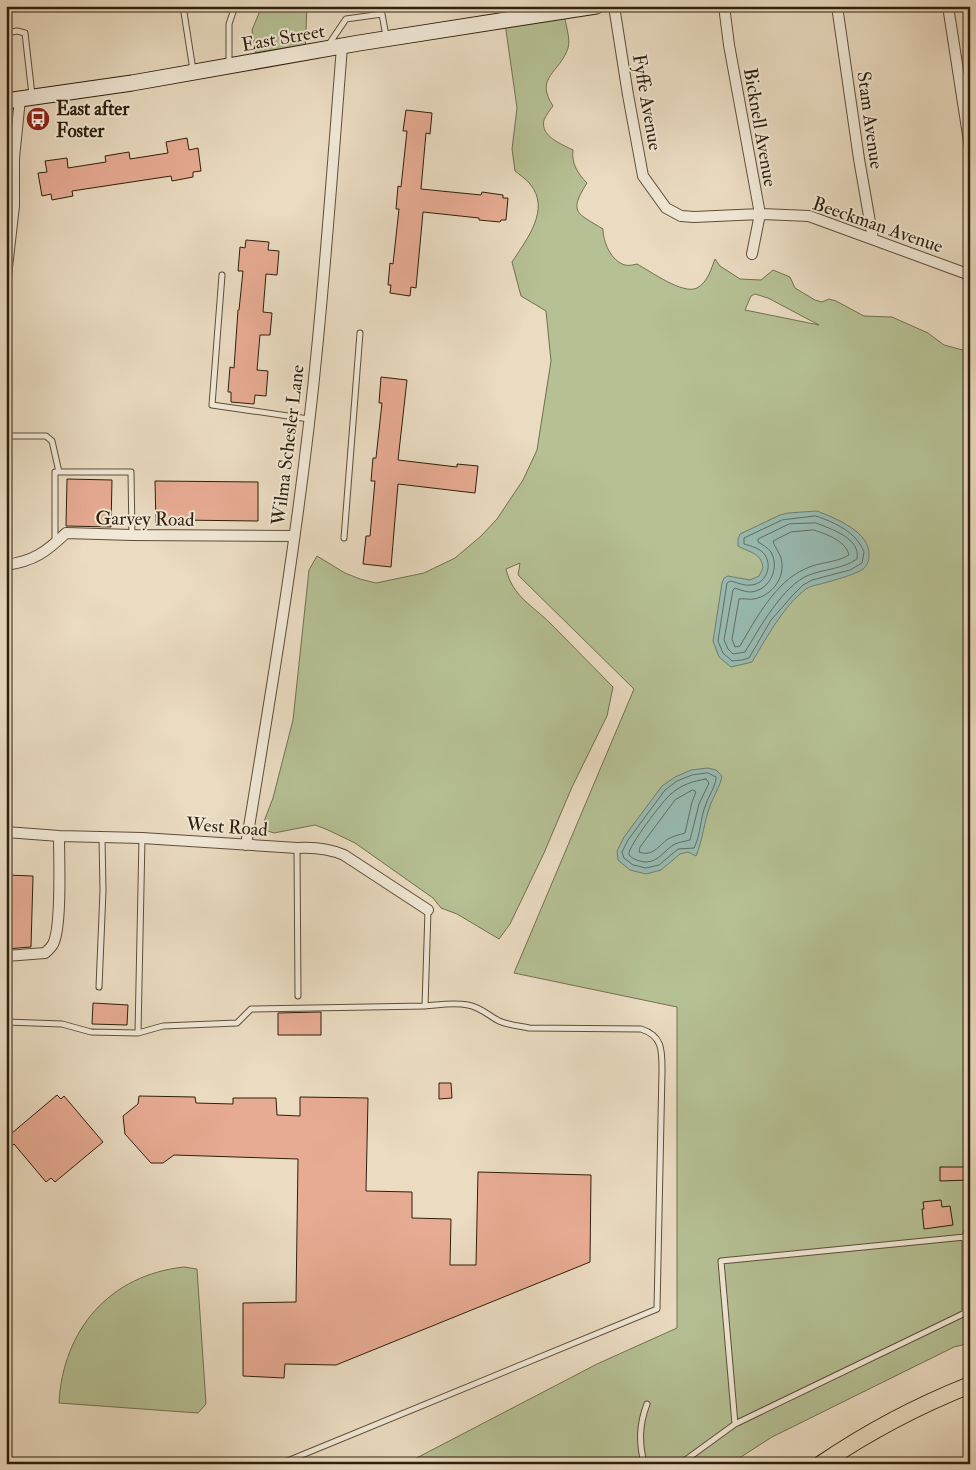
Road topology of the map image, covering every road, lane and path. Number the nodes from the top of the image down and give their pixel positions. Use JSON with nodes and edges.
{"nodes":[{"id":1,"x":184,"y":6,"type":"edge"},
{"id":2,"x":235,"y":6,"type":"edge"},
{"id":3,"x":614,"y":6,"type":"edge"},
{"id":4,"x":724,"y":6,"type":"edge"},
{"id":5,"x":837,"y":6,"type":"edge"},
{"id":6,"x":948,"y":6,"type":"edge"},
{"id":7,"x":588,"y":7,"type":"edge"},
{"id":8,"x":6,"y":33,"type":"edge"},
{"id":9,"x":386,"y":39,"type":"junction"},
{"id":10,"x":342,"y":47,"type":"junction"},
{"id":11,"x":325,"y":50,"type":"junction"},
{"id":12,"x":229,"y":66,"type":"junction"},
{"id":13,"x":193,"y":72,"type":"junction"},
{"id":14,"x":20,"y":99,"type":"edge"},
{"id":15,"x":970,"y":148,"type":"edge"},
{"id":16,"x":660,"y":198,"type":"joint"},
{"id":17,"x":760,"y":214,"type":"junction"},
{"id":18,"x":873,"y":239,"type":"junction"},
{"id":19,"x":752,"y":254,"type":"dead end"},
{"id":20,"x":222,"y":275,"type":"dead end"},
{"id":21,"x":970,"y":275,"type":"edge"},
{"id":22,"x":6,"y":276,"type":"edge"},
{"id":23,"x":360,"y":333,"type":"dead end"},
{"id":24,"x":309,"y":419,"type":"junction"},
{"id":25,"x":6,"y":436,"type":"edge"},
{"id":26,"x":59,"y":472,"type":"junction"},
{"id":27,"x":132,"y":536,"type":"junction"},
{"id":28,"x":294,"y":536,"type":"junction"},
{"id":29,"x":344,"y":538,"type":"dead end"},
{"id":30,"x":56,"y":543,"type":"junction"},
{"id":31,"x":6,"y":565,"type":"edge"},
{"id":32,"x":6,"y":832,"type":"edge"},
{"id":33,"x":59,"y":836,"type":"junction"},
{"id":34,"x":102,"y":838,"type":"junction"},
{"id":35,"x":142,"y":838,"type":"junction"},
{"id":36,"x":246,"y":846,"type":"junction"},
{"id":37,"x":297,"y":848,"type":"junction"},
{"id":38,"x":428,"y":910,"type":"joint"},
{"id":39,"x":6,"y":956,"type":"edge"},
{"id":40,"x":99,"y":987,"type":"dead end"},
{"id":41,"x":298,"y":996,"type":"dead end"},
{"id":42,"x":425,"y":1006,"type":"junction"},
{"id":43,"x":6,"y":1022,"type":"edge"},
{"id":44,"x":138,"y":1033,"type":"junction"},
{"id":45,"x":970,"y":1221,"type":"edge"},
{"id":46,"x":965,"y":1237,"type":"junction"},
{"id":47,"x":970,"y":1385,"type":"edge"},
{"id":48,"x":647,"y":1404,"type":"dead end"},
{"id":49,"x":735,"y":1424,"type":"junction"},
{"id":50,"x":280,"y":1464,"type":"edge"},
{"id":51,"x":644,"y":1464,"type":"edge"},
{"id":52,"x":680,"y":1464,"type":"edge"},
{"id":53,"x":821,"y":1464,"type":"edge"}],
"edges":[{"from":1,"to":13,"type":"lane"},
{"from":2,"to":12,"type":"lane"},
{"from":3,"to":16,"type":"street","name":"Fyffe Avenue"},
{"from":4,"to":17,"type":"street","name":"Bicknell Avenue"},
{"from":5,"to":18,"type":"street","name":"Stam Avenue"},
{"from":6,"to":15,"type":"street"},
{"from":7,"to":9,"type":"main road","name":"East Street"},
{"from":8,"to":14,"type":"lane"},
{"from":9,"to":10,"type":"main road","name":"East Street"},
{"from":9,"to":11,"type":"lane"},
{"from":10,"to":11,"type":"main road","name":"East Street"},
{"from":10,"to":24,"type":"street","name":"Wilma Schesler Lane"},
{"from":11,"to":12,"type":"main road","name":"East Street"},
{"from":12,"to":13,"type":"main road","name":"East Street"},
{"from":13,"to":14,"type":"main road","name":"East Street"},
{"from":14,"to":22,"type":"street"},
{"from":16,"to":17,"type":"street","name":"Beeckman Avenue"},
{"from":17,"to":18,"type":"street","name":"Beeckman Avenue"},
{"from":17,"to":19,"type":"street","name":"Bicknell Avenue"},
{"from":18,"to":21,"type":"street","name":"Beeckman Avenue"},
{"from":20,"to":24,"type":"lane"},
{"from":23,"to":29,"type":"lane"},
{"from":24,"to":28,"type":"street","name":"Wilma Schesler Lane"},
{"from":25,"to":26,"type":"lane"},
{"from":26,"to":27,"type":"lane"},
{"from":26,"to":30,"type":"lane"},
{"from":27,"to":28,"type":"street","name":"Garvey Road"},
{"from":27,"to":30,"type":"street","name":"Garvey Road"},
{"from":28,"to":36,"type":"street","name":"Wilma Schesler Lane"},
{"from":30,"to":31,"type":"street","name":"Garvey Road"},
{"from":32,"to":33,"type":"street","name":"West Road"},
{"from":33,"to":34,"type":"street","name":"West Road"},
{"from":33,"to":39,"type":"street"},
{"from":34,"to":35,"type":"street","name":"West Road"},
{"from":34,"to":40,"type":"lane"},
{"from":35,"to":36,"type":"street","name":"West Road"},
{"from":35,"to":44,"type":"lane"},
{"from":36,"to":37,"type":"street","name":"West Road"},
{"from":37,"to":38,"type":"street","name":"West Road"},
{"from":37,"to":41,"type":"lane"},
{"from":38,"to":42,"type":"lane"},
{"from":42,"to":44,"type":"lane"},
{"from":42,"to":50,"type":"lane"},
{"from":43,"to":44,"type":"lane"},
{"from":45,"to":46,"type":"lane"},
{"from":46,"to":49,"type":"lane"},
{"from":46,"to":49,"type":"lane"},
{"from":47,"to":53,"type":"main road"},
{"from":48,"to":51,"type":"lane"},
{"from":49,"to":52,"type":"lane"}]}
